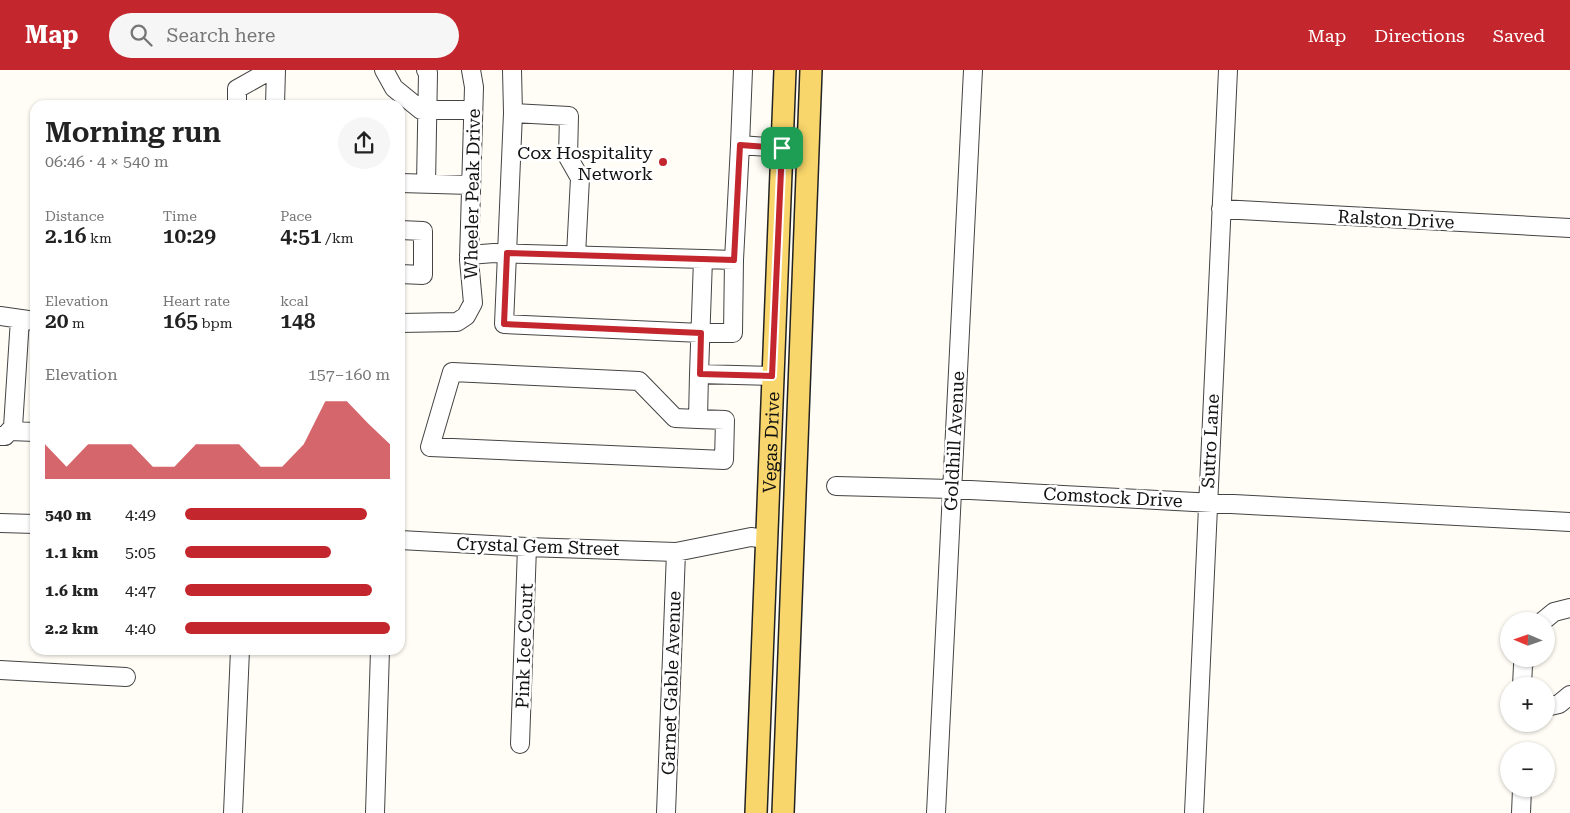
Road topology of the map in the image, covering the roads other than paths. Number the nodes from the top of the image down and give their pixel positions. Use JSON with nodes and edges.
{"nodes":[{"id":1,"x":271,"y":70,"type":"edge"},
{"id":2,"x":276,"y":70,"type":"edge"},
{"id":3,"x":384,"y":70,"type":"edge"},
{"id":4,"x":426,"y":70,"type":"edge"},
{"id":5,"x":471,"y":70,"type":"edge"},
{"id":6,"x":512,"y":70,"type":"edge"},
{"id":7,"x":743,"y":70,"type":"edge"},
{"id":8,"x":784,"y":70,"type":"edge"},
{"id":9,"x":811,"y":70,"type":"edge"},
{"id":10,"x":972,"y":70,"type":"edge"},
{"id":11,"x":1228,"y":70,"type":"edge"},
{"id":12,"x":237,"y":100,"type":"edge"},
{"id":13,"x":275,"y":100,"type":"edge"},
{"id":14,"x":428,"y":110,"type":"junction"},
{"id":15,"x":473,"y":110,"type":"junction"},
{"id":16,"x":513,"y":113,"type":"junction"},
{"id":17,"x":740,"y":145,"type":"junction"},
{"id":18,"x":782,"y":148,"type":"junction"},
{"id":19,"x":405,"y":183,"type":"edge"},
{"id":20,"x":426,"y":184,"type":"junction"},
{"id":21,"x":471,"y":185,"type":"junction"},
{"id":22,"x":1221,"y":209,"type":"junction"},
{"id":23,"x":1570,"y":228,"type":"edge"},
{"id":24,"x":405,"y":230,"type":"edge"},
{"id":25,"x":507,"y":253,"type":"junction"},
{"id":26,"x":469,"y":255,"type":"junction"},
{"id":27,"x":576,"y":255,"type":"junction"},
{"id":28,"x":703,"y":259,"type":"junction"},
{"id":29,"x":734,"y":260,"type":"junction"},
{"id":30,"x":405,"y":274,"type":"edge"},
{"id":31,"x":0,"y":316,"type":"edge"},
{"id":32,"x":28,"y":320,"type":"edge"},
{"id":33,"x":405,"y":323,"type":"edge"},
{"id":34,"x":701,"y":333,"type":"junction"},
{"id":35,"x":700,"y":374,"type":"junction"},
{"id":36,"x":772,"y":376,"type":"junction"},
{"id":37,"x":799,"y":377,"type":"junction"},
{"id":38,"x":698,"y":419,"type":"junction"},
{"id":39,"x":30,"y":432,"type":"edge"},
{"id":40,"x":5,"y":434,"type":"edge"},
{"id":41,"x":836,"y":486,"type":"dead end"},
{"id":42,"x":952,"y":488,"type":"junction"},
{"id":43,"x":1207,"y":502,"type":"junction"},
{"id":44,"x":1570,"y":522,"type":"edge"},
{"id":45,"x":0,"y":523,"type":"edge"},
{"id":46,"x":30,"y":524,"type":"edge"},
{"id":47,"x":766,"y":539,"type":"junction"},
{"id":48,"x":405,"y":540,"type":"edge"},
{"id":49,"x":527,"y":547,"type":"junction"},
{"id":50,"x":676,"y":552,"type":"junction"},
{"id":51,"x":1570,"y":608,"type":"edge"},
{"id":52,"x":1554,"y":612,"type":"edge"},
{"id":53,"x":240,"y":655,"type":"edge"},
{"id":54,"x":380,"y":655,"type":"edge"},
{"id":55,"x":0,"y":670,"type":"edge"},
{"id":56,"x":126,"y":677,"type":"dead end"},
{"id":57,"x":1570,"y":696,"type":"edge"},
{"id":58,"x":1555,"y":705,"type":"edge"},
{"id":59,"x":520,"y":744,"type":"dead end"},
{"id":60,"x":1522,"y":797,"type":"edge"},
{"id":61,"x":233,"y":813,"type":"edge"},
{"id":62,"x":375,"y":813,"type":"edge"},
{"id":63,"x":666,"y":813,"type":"edge"},
{"id":64,"x":756,"y":813,"type":"edge"},
{"id":65,"x":783,"y":813,"type":"edge"},
{"id":66,"x":936,"y":813,"type":"edge"},
{"id":67,"x":1194,"y":813,"type":"edge"},
{"id":68,"x":1521,"y":813,"type":"edge"}],
"edges":[{"from":1,"to":12,"type":"street"},
{"from":2,"to":13,"type":"street"},
{"from":3,"to":14,"type":"street"},
{"from":4,"to":14,"type":"street"},
{"from":5,"to":15,"type":"street","name":"Wheeler Peak Drive"},
{"from":6,"to":16,"type":"street"},
{"from":7,"to":17,"type":"street"},
{"from":8,"to":18,"type":"main road","name":"Vegas Drive"},
{"from":9,"to":37,"type":"main road","name":"Vegas Drive"},
{"from":10,"to":42,"type":"street","name":"Goldhill Avenue"},
{"from":11,"to":22,"type":"street","name":"Sutro Lane"},
{"from":14,"to":15,"type":"street"},
{"from":14,"to":20,"type":"street"},
{"from":15,"to":21,"type":"street","name":"Wheeler Peak Drive"},
{"from":16,"to":25,"type":"street"},
{"from":16,"to":27,"type":"street"},
{"from":17,"to":18,"type":"street"},
{"from":17,"to":29,"type":"street"},
{"from":18,"to":36,"type":"main road","name":"Vegas Drive"},
{"from":19,"to":20,"type":"street"},
{"from":20,"to":21,"type":"street"},
{"from":21,"to":26,"type":"street","name":"Wheeler Peak Drive"},
{"from":22,"to":23,"type":"street","name":"Ralston Drive"},
{"from":22,"to":43,"type":"street","name":"Sutro Lane"},
{"from":24,"to":30,"type":"street"},
{"from":25,"to":26,"type":"street"},
{"from":25,"to":27,"type":"street"},
{"from":25,"to":34,"type":"street"},
{"from":26,"to":33,"type":"street","name":"Wheeler Peak Drive"},
{"from":27,"to":28,"type":"street"},
{"from":28,"to":29,"type":"street"},
{"from":28,"to":34,"type":"street"},
{"from":29,"to":34,"type":"street"},
{"from":31,"to":32,"type":"street"},
{"from":32,"to":40,"type":"street"},
{"from":34,"to":35,"type":"street"},
{"from":35,"to":36,"type":"street"},
{"from":35,"to":38,"type":"street"},
{"from":36,"to":37,"type":"main road"},
{"from":36,"to":47,"type":"main road","name":"Vegas Drive"},
{"from":37,"to":65,"type":"main road","name":"Vegas Drive"},
{"from":38,"to":38,"type":"street"},
{"from":39,"to":40,"type":"street"},
{"from":41,"to":42,"type":"street","name":"Comstock Drive"},
{"from":42,"to":43,"type":"street","name":"Comstock Drive"},
{"from":42,"to":66,"type":"street","name":"Goldhill Avenue"},
{"from":43,"to":44,"type":"street","name":"Comstock Drive"},
{"from":43,"to":67,"type":"street","name":"Sutro Lane"},
{"from":45,"to":46,"type":"street"},
{"from":47,"to":50,"type":"street","name":"Crystal Gem Street"},
{"from":47,"to":64,"type":"main road","name":"Vegas Drive"},
{"from":48,"to":49,"type":"street","name":"Crystal Gem Street"},
{"from":49,"to":50,"type":"street","name":"Crystal Gem Street"},
{"from":49,"to":59,"type":"street","name":"Pink Ice Court"},
{"from":50,"to":63,"type":"street","name":"Garnet Gable Avenue"},
{"from":51,"to":52,"type":"street"},
{"from":53,"to":61,"type":"street"},
{"from":54,"to":62,"type":"street"},
{"from":55,"to":56,"type":"street"},
{"from":57,"to":58,"type":"street"},
{"from":60,"to":68,"type":"street"}]}
